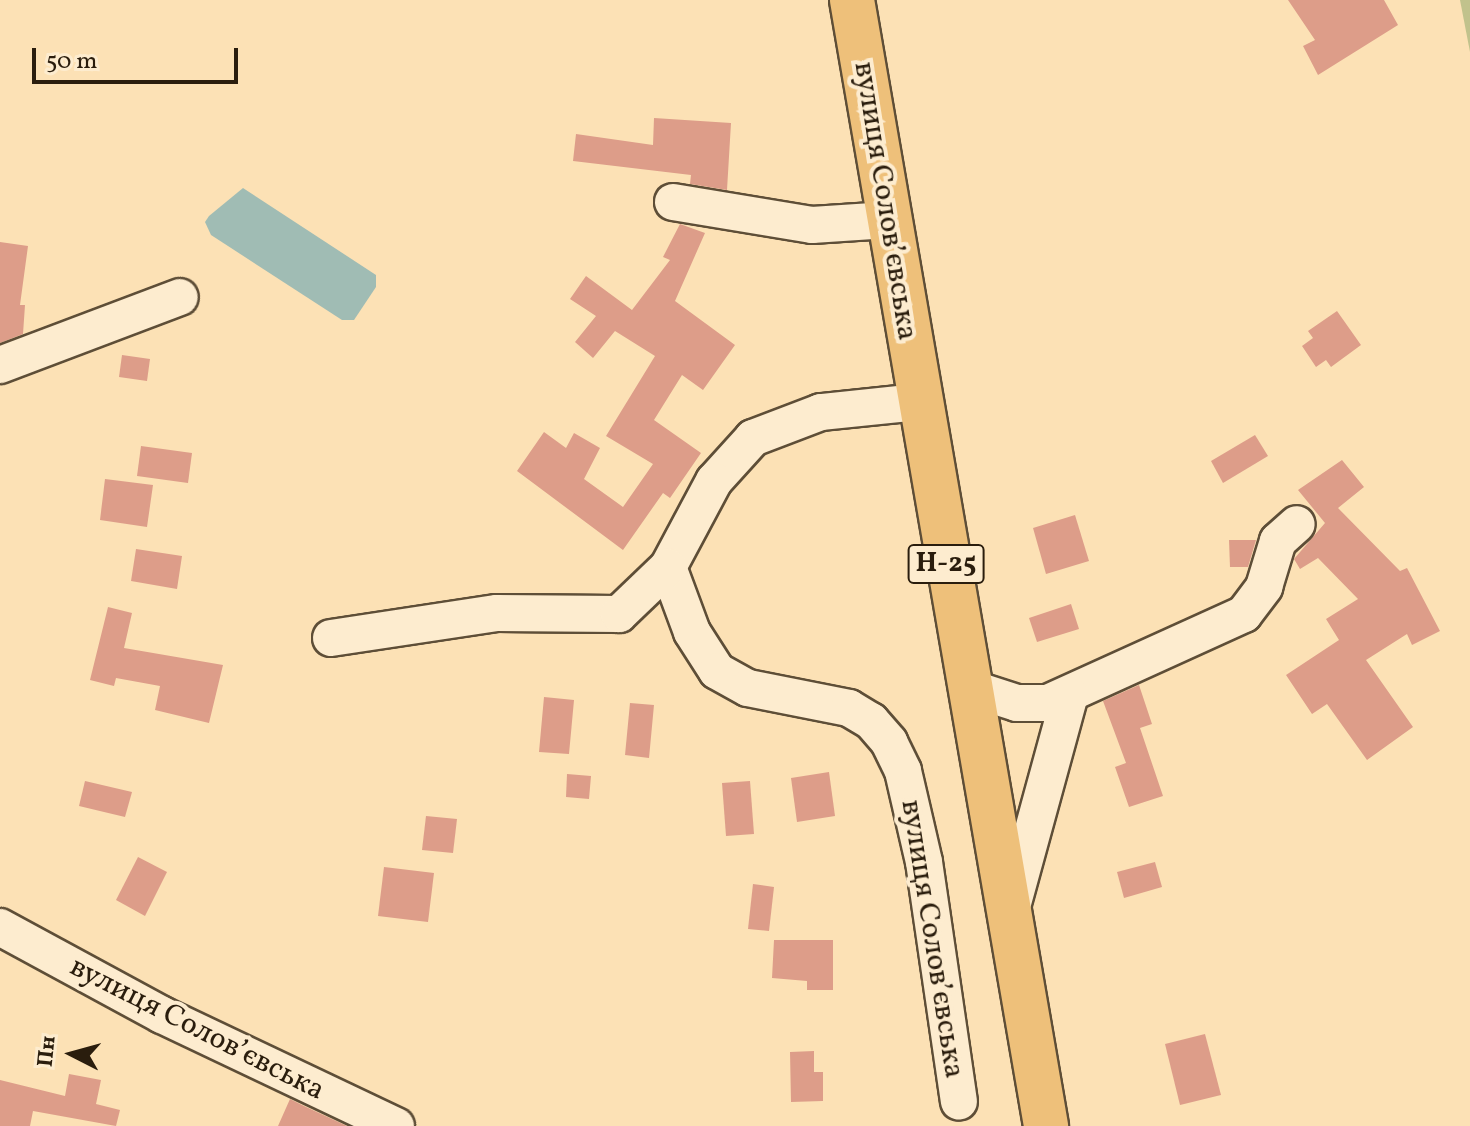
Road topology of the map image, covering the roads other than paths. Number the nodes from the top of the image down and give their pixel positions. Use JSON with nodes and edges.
{"nodes":[{"id":1,"x":852,"y":0,"type":"edge"},
{"id":2,"x":673,"y":202,"type":"dead end"},
{"id":3,"x":888,"y":220,"type":"junction"},
{"id":4,"x":180,"y":297,"type":"dead end"},
{"id":5,"x":0,"y":365,"type":"edge"},
{"id":6,"x":918,"y":402,"type":"junction"},
{"id":7,"x":1297,"y":524,"type":"dead end"},
{"id":8,"x":668,"y":567,"type":"junction"},
{"id":9,"x":331,"y":638,"type":"dead end"},
{"id":10,"x":967,"y":687,"type":"junction"},
{"id":11,"x":1070,"y":695,"type":"junction"},
{"id":12,"x":1010,"y":915,"type":"junction"},
{"id":13,"x":0,"y":927,"type":"edge"},
{"id":14,"x":959,"y":1101,"type":"dead end"},
{"id":15,"x":396,"y":1126,"type":"edge"},
{"id":16,"x":1046,"y":1126,"type":"edge"}],
"edges":[{"from":1,"to":3,"type":"main road","name":"вулиця Соловʼєвська","number":"Н-25"},
{"from":2,"to":3,"type":"street"},
{"from":3,"to":6,"type":"main road","name":"вулиця Соловʼєвська","number":"Н-25"},
{"from":4,"to":5,"type":"street"},
{"from":6,"to":8,"type":"street"},
{"from":6,"to":10,"type":"main road","name":"вулиця Соловʼєвська","number":"Н-25"},
{"from":7,"to":11,"type":"street"},
{"from":8,"to":9,"type":"street"},
{"from":8,"to":14,"type":"street","name":"вулиця Соловʼєвська"},
{"from":10,"to":11,"type":"street"},
{"from":10,"to":12,"type":"main road","name":"вулиця Соловʼєвська","number":"Н-25"},
{"from":11,"to":12,"type":"street"},
{"from":12,"to":16,"type":"main road","name":"вулиця Соловʼєвська","number":"Н-25"},
{"from":13,"to":15,"type":"street","name":"вулиця Соловʼєвська"}]}
